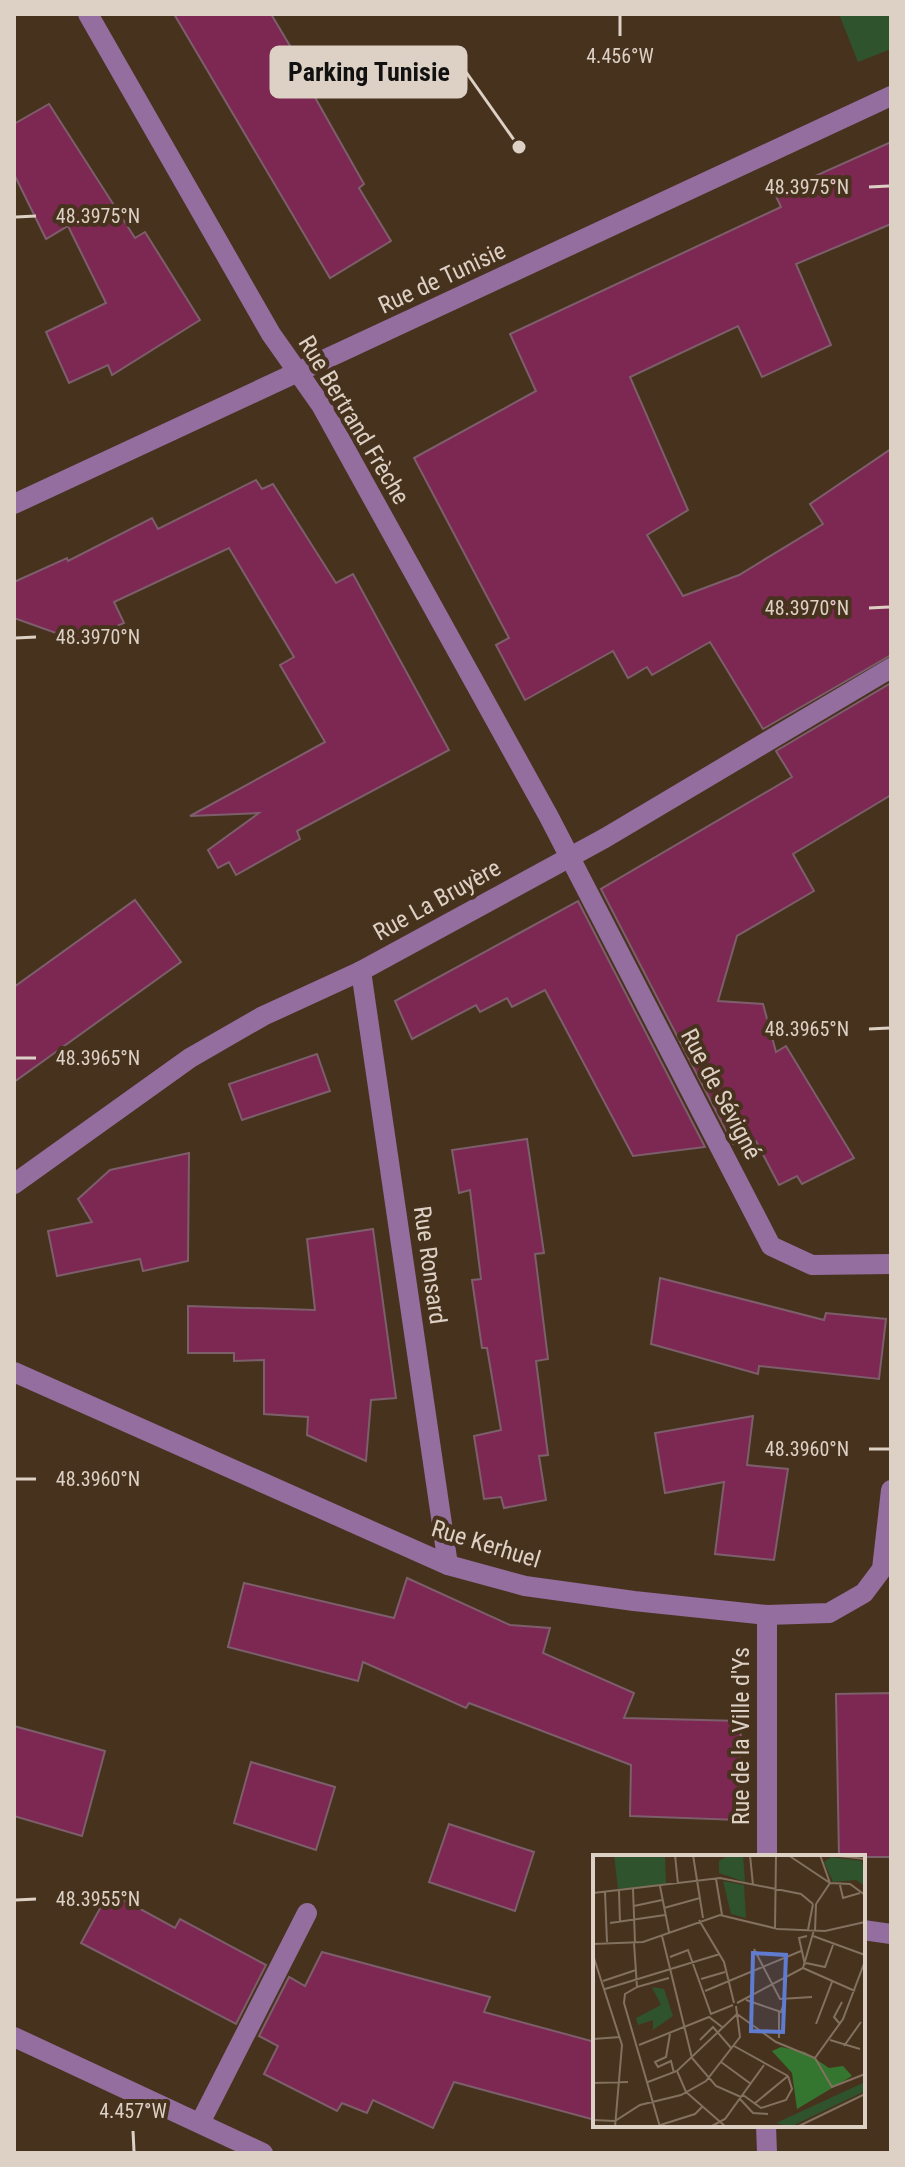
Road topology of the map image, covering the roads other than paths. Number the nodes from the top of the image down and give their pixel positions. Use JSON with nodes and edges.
{"nodes":[{"id":1,"x":88,"y":14,"type":"edge"},
{"id":2,"x":891,"y":96,"type":"edge"},
{"id":3,"x":299,"y":373,"type":"junction"},
{"id":4,"x":14,"y":504,"type":"edge"},
{"id":5,"x":891,"y":668,"type":"edge"},
{"id":6,"x":568,"y":857,"type":"junction"},
{"id":7,"x":361,"y":971,"type":"junction"},
{"id":8,"x":14,"y":1184,"type":"edge"},
{"id":9,"x":891,"y":1264,"type":"edge"},
{"id":10,"x":14,"y":1372,"type":"edge"},
{"id":11,"x":891,"y":1490,"type":"edge"},
{"id":12,"x":448,"y":1565,"type":"junction"},
{"id":13,"x":767,"y":1615,"type":"junction"},
{"id":14,"x":767,"y":1855,"type":"edge"},
{"id":15,"x":307,"y":1913,"type":"dead end"},
{"id":16,"x":865,"y":1930,"type":"edge"},
{"id":17,"x":891,"y":1934,"type":"edge"},
{"id":18,"x":14,"y":2037,"type":"edge"},
{"id":19,"x":200,"y":2123,"type":"junction"},
{"id":20,"x":766,"y":2127,"type":"edge"},
{"id":21,"x":263,"y":2153,"type":"edge"},
{"id":22,"x":767,"y":2153,"type":"edge"}],
"edges":[{"from":1,"to":3,"type":"street","name":"Rue Bertrand Frèche"},
{"from":2,"to":3,"type":"street","name":"Rue de Tunisie"},
{"from":3,"to":4,"type":"street","name":"Rue de Tunisie"},
{"from":3,"to":6,"type":"street","name":"Rue Bertrand Frèche"},
{"from":5,"to":6,"type":"street","name":"Rue La Bruyère"},
{"from":6,"to":7,"type":"street","name":"Rue La Bruyère"},
{"from":6,"to":9,"type":"street","name":"Rue de Sévigné"},
{"from":7,"to":8,"type":"street","name":"Rue La Bruyère"},
{"from":7,"to":12,"type":"street","name":"Rue Ronsard"},
{"from":10,"to":12,"type":"street","name":"Rue Kerhuel"},
{"from":11,"to":13,"type":"street","name":"Rue Kerhuel"},
{"from":12,"to":13,"type":"street","name":"Rue Kerhuel"},
{"from":13,"to":14,"type":"street","name":"Rue de la Ville d'Ys"},
{"from":15,"to":19,"type":"street"},
{"from":16,"to":17,"type":"street"},
{"from":18,"to":19,"type":"street"},
{"from":19,"to":21,"type":"street"},
{"from":20,"to":22,"type":"street"}]}
